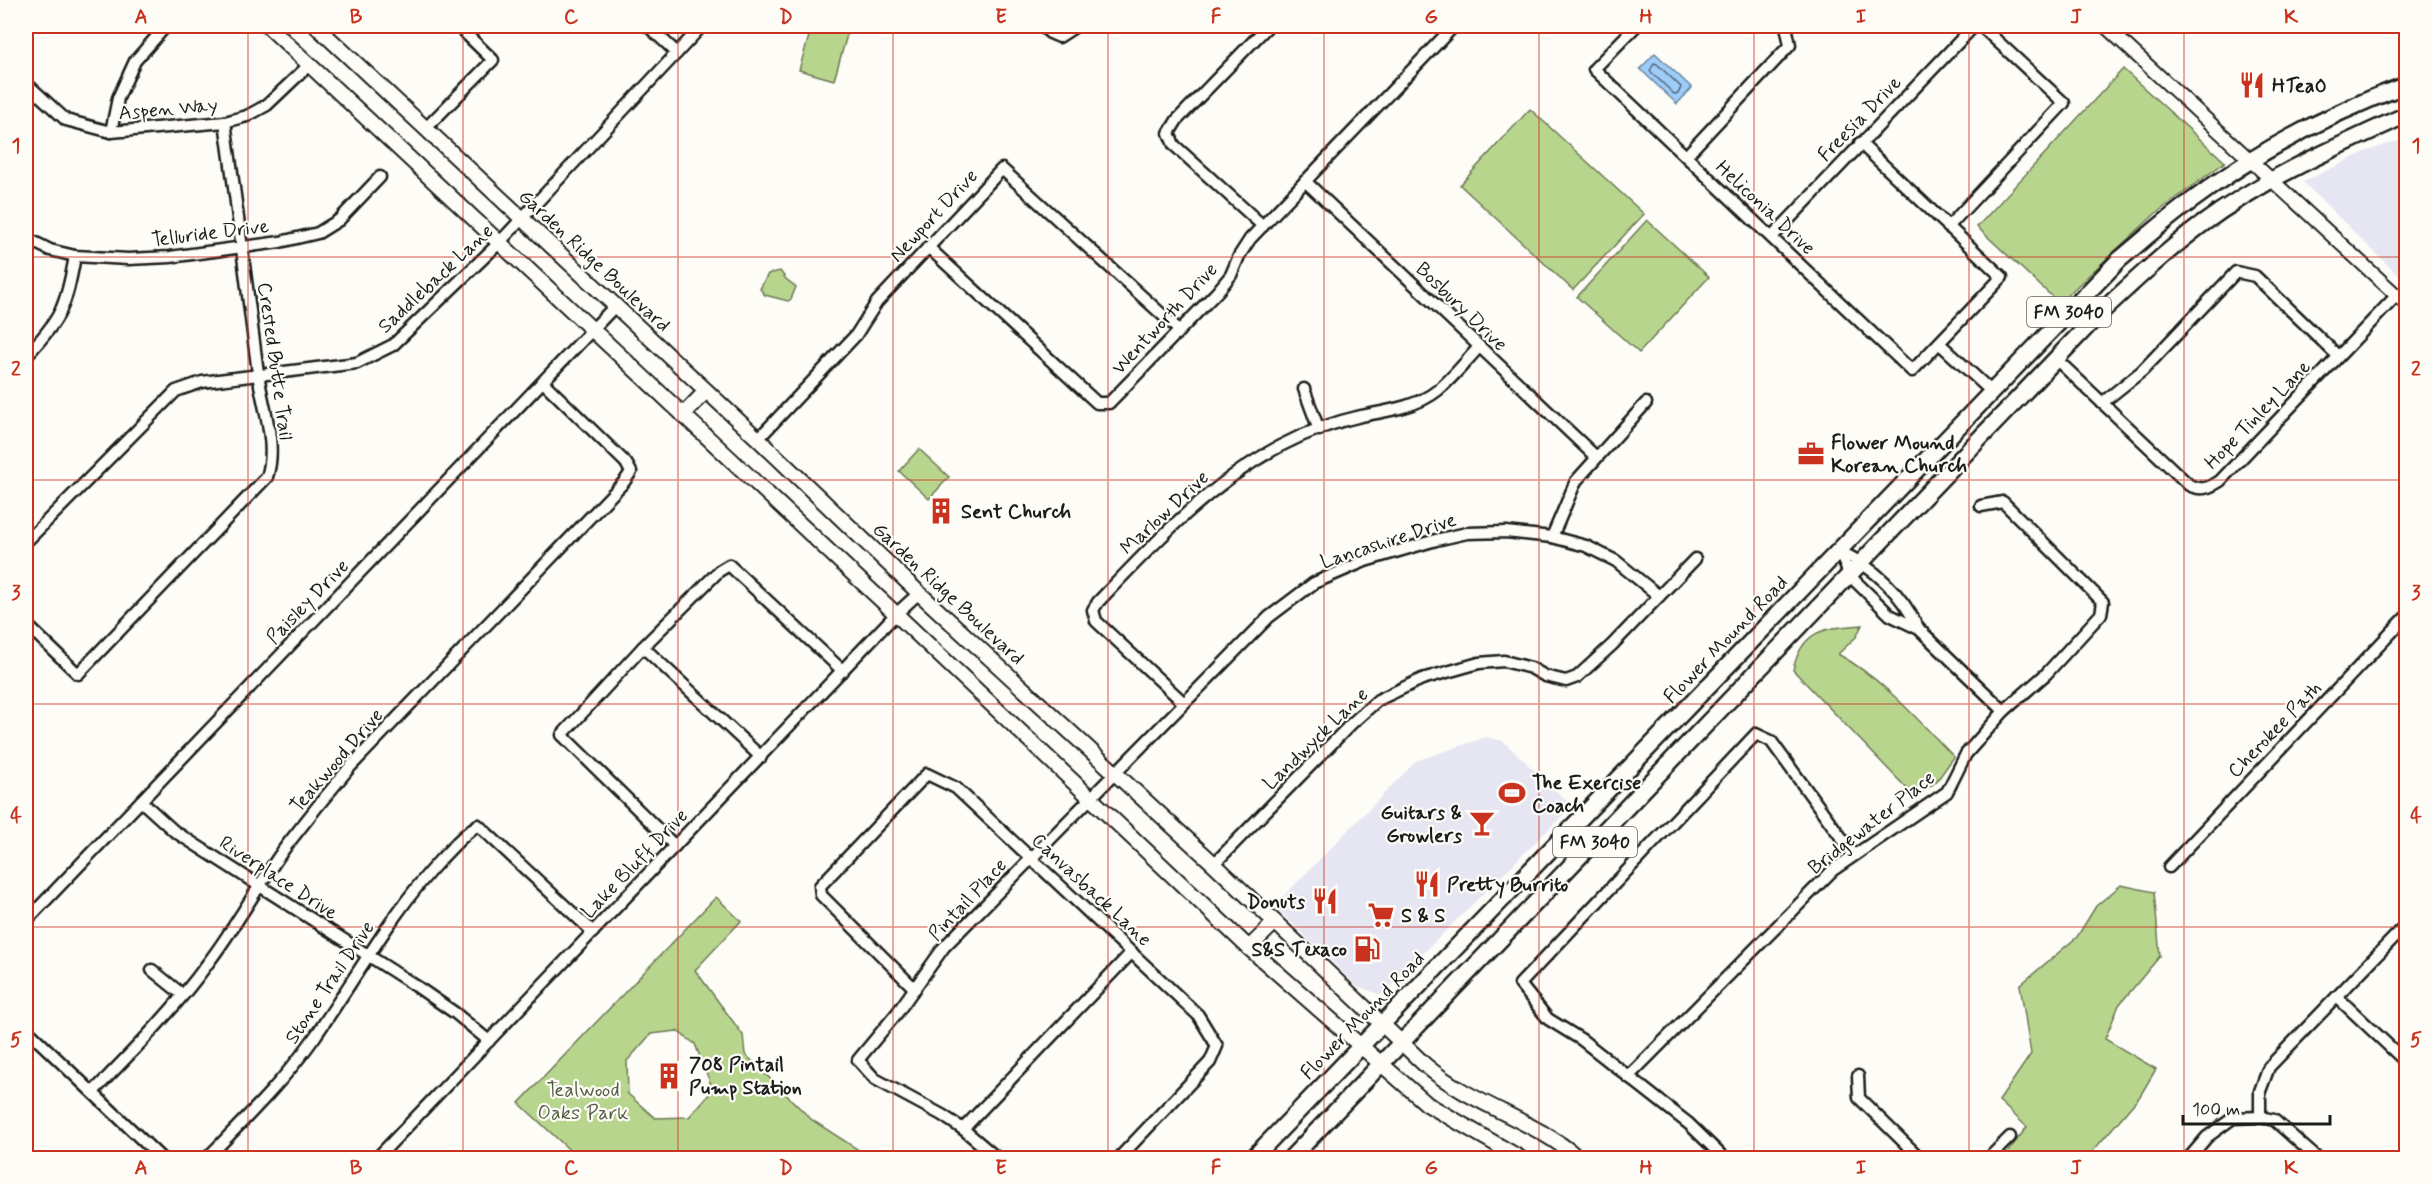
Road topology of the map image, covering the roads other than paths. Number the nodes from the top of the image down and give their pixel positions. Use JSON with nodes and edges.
{"nodes":[{"id":1,"x":166,"y":26,"type":"edge"},
{"id":2,"x":268,"y":26,"type":"edge"},
{"id":3,"x":316,"y":26,"type":"edge"},
{"id":4,"x":458,"y":26,"type":"edge"},
{"id":5,"x":648,"y":26,"type":"edge"},
{"id":6,"x":702,"y":26,"type":"edge"},
{"id":7,"x":1042,"y":26,"type":"edge"},
{"id":8,"x":1076,"y":26,"type":"edge"},
{"id":9,"x":1268,"y":26,"type":"edge"},
{"id":10,"x":1454,"y":26,"type":"edge"},
{"id":11,"x":1636,"y":26,"type":"edge"},
{"id":12,"x":1786,"y":26,"type":"edge"},
{"id":13,"x":1974,"y":26,"type":"edge"},
{"id":14,"x":1981,"y":26,"type":"edge"},
{"id":15,"x":2104,"y":26,"type":"edge"},
{"id":16,"x":677,"y":53,"type":"junction"},
{"id":17,"x":309,"y":65,"type":"junction"},
{"id":18,"x":26,"y":83,"type":"edge"},
{"id":19,"x":2406,"y":85,"type":"edge"},
{"id":20,"x":2406,"y":115,"type":"edge"},
{"id":21,"x":225,"y":122,"type":"junction"},
{"id":22,"x":425,"y":129,"type":"junction"},
{"id":23,"x":111,"y":132,"type":"junction"},
{"id":24,"x":1860,"y":143,"type":"junction"},
{"id":25,"x":1686,"y":156,"type":"junction"},
{"id":26,"x":2246,"y":163,"type":"junction"},
{"id":27,"x":380,"y":177,"type":"dead end"},
{"id":28,"x":2272,"y":180,"type":"junction"},
{"id":29,"x":1305,"y":181,"type":"junction"},
{"id":30,"x":522,"y":219,"type":"junction"},
{"id":31,"x":1263,"y":226,"type":"junction"},
{"id":32,"x":1948,"y":227,"type":"junction"},
{"id":33,"x":1772,"y":237,"type":"junction"},
{"id":34,"x":26,"y":238,"type":"edge"},
{"id":35,"x":499,"y":243,"type":"junction"},
{"id":36,"x":243,"y":247,"type":"junction"},
{"id":37,"x":928,"y":247,"type":"junction"},
{"id":38,"x":75,"y":256,"type":"junction"},
{"id":39,"x":2402,"y":299,"type":"edge"},
{"id":40,"x":615,"y":306,"type":"junction"},
{"id":41,"x":592,"y":330,"type":"junction"},
{"id":42,"x":1179,"y":330,"type":"junction"},
{"id":43,"x":1940,"y":342,"type":"junction"},
{"id":44,"x":1479,"y":347,"type":"junction"},
{"id":45,"x":26,"y":356,"type":"edge"},
{"id":46,"x":2338,"y":356,"type":"junction"},
{"id":47,"x":2056,"y":359,"type":"junction"},
{"id":48,"x":258,"y":376,"type":"junction"},
{"id":49,"x":543,"y":382,"type":"junction"},
{"id":50,"x":1304,"y":389,"type":"dead end"},
{"id":51,"x":706,"y":391,"type":"junction"},
{"id":52,"x":1992,"y":392,"type":"junction"},
{"id":53,"x":2103,"y":403,"type":"junction"},
{"id":54,"x":1646,"y":404,"type":"dead end"},
{"id":55,"x":683,"y":415,"type":"junction"},
{"id":56,"x":1319,"y":430,"type":"junction"},
{"id":57,"x":758,"y":439,"type":"junction"},
{"id":58,"x":1596,"y":457,"type":"junction"},
{"id":59,"x":1981,"y":506,"type":"dead end"},
{"id":60,"x":1552,"y":537,"type":"junction"},
{"id":61,"x":26,"y":542,"type":"edge"},
{"id":62,"x":1839,"y":551,"type":"junction"},
{"id":63,"x":1695,"y":559,"type":"dead end"},
{"id":64,"x":1864,"y":562,"type":"junction"},
{"id":65,"x":1850,"y":576,"type":"junction"},
{"id":66,"x":919,"y":593,"type":"junction"},
{"id":67,"x":1659,"y":596,"type":"junction"},
{"id":68,"x":896,"y":614,"type":"junction"},
{"id":69,"x":2406,"y":617,"type":"edge"},
{"id":70,"x":26,"y":624,"type":"edge"},
{"id":71,"x":1919,"y":629,"type":"junction"},
{"id":72,"x":643,"y":647,"type":"junction"},
{"id":73,"x":843,"y":671,"type":"junction"},
{"id":74,"x":1184,"y":703,"type":"junction"},
{"id":75,"x":2004,"y":711,"type":"junction"},
{"id":76,"x":761,"y":757,"type":"junction"},
{"id":77,"x":1115,"y":773,"type":"junction"},
{"id":78,"x":1090,"y":797,"type":"junction"},
{"id":79,"x":141,"y":801,"type":"junction"},
{"id":80,"x":675,"y":846,"type":"junction"},
{"id":81,"x":1854,"y":855,"type":"junction"},
{"id":82,"x":1031,"y":858,"type":"junction"},
{"id":83,"x":1214,"y":864,"type":"junction"},
{"id":84,"x":2169,"y":867,"type":"dead end"},
{"id":85,"x":261,"y":886,"type":"junction"},
{"id":86,"x":26,"y":921,"type":"edge"},
{"id":87,"x":1275,"y":922,"type":"junction"},
{"id":88,"x":2406,"y":925,"type":"edge"},
{"id":89,"x":593,"y":932,"type":"junction"},
{"id":90,"x":1249,"y":948,"type":"junction"},
{"id":91,"x":1132,"y":952,"type":"junction"},
{"id":92,"x":368,"y":956,"type":"junction"},
{"id":93,"x":152,"y":970,"type":"dead end"},
{"id":94,"x":915,"y":989,"type":"junction"},
{"id":95,"x":183,"y":995,"type":"junction"},
{"id":96,"x":2337,"y":997,"type":"junction"},
{"id":97,"x":1382,"y":1024,"type":"junction"},
{"id":98,"x":26,"y":1029,"type":"edge"},
{"id":99,"x":489,"y":1041,"type":"junction"},
{"id":100,"x":1402,"y":1044,"type":"junction"},
{"id":101,"x":1361,"y":1047,"type":"junction"},
{"id":102,"x":2406,"y":1062,"type":"edge"},
{"id":103,"x":1382,"y":1065,"type":"junction"},
{"id":104,"x":1858,"y":1076,"type":"dead end"},
{"id":105,"x":1629,"y":1077,"type":"junction"},
{"id":106,"x":93,"y":1092,"type":"junction"},
{"id":107,"x":2260,"y":1117,"type":"junction"},
{"id":108,"x":963,"y":1129,"type":"junction"},
{"id":109,"x":2010,"y":1137,"type":"dead end"},
{"id":110,"x":161,"y":1158,"type":"edge"},
{"id":111,"x":207,"y":1158,"type":"edge"},
{"id":112,"x":377,"y":1158,"type":"edge"},
{"id":113,"x":997,"y":1158,"type":"edge"},
{"id":114,"x":1119,"y":1158,"type":"edge"},
{"id":115,"x":1253,"y":1158,"type":"edge"},
{"id":116,"x":1291,"y":1158,"type":"edge"},
{"id":117,"x":1520,"y":1158,"type":"edge"},
{"id":118,"x":1578,"y":1158,"type":"edge"},
{"id":119,"x":1724,"y":1158,"type":"edge"},
{"id":120,"x":1920,"y":1158,"type":"edge"},
{"id":121,"x":1989,"y":1158,"type":"edge"},
{"id":122,"x":2189,"y":1158,"type":"edge"},
{"id":123,"x":2317,"y":1158,"type":"edge"}],
"edges":[{"from":1,"to":23,"type":"street"},
{"from":2,"to":17,"type":"main road"},
{"from":3,"to":22,"type":"main road","name":"Garden Ridge Boulevard"},
{"from":4,"to":22,"type":"street"},
{"from":5,"to":16,"type":"street"},
{"from":6,"to":16,"type":"street","name":"Saddleback Lane"},
{"from":7,"to":8,"type":"street"},
{"from":9,"to":31,"type":"street"},
{"from":10,"to":29,"type":"street","name":"Wentworth Drive"},
{"from":11,"to":25,"type":"street","name":"Heliconia Drive"},
{"from":12,"to":25,"type":"street"},
{"from":13,"to":24,"type":"street","name":"Freesia Drive"},
{"from":14,"to":32,"type":"street"},
{"from":15,"to":26,"type":"street"},
{"from":16,"to":30,"type":"street","name":"Saddleback Lane"},
{"from":17,"to":21,"type":"street","name":"Aspen Way"},
{"from":17,"to":35,"type":"main road"},
{"from":18,"to":23,"type":"street","name":"Aspen Way"},
{"from":19,"to":26,"type":"main road","number":"FM 3040"},
{"from":20,"to":28,"type":"main road","number":"FM 3040"},
{"from":21,"to":23,"type":"street","name":"Aspen Way"},
{"from":21,"to":36,"type":"street","name":"Crested Butte Trail"},
{"from":22,"to":30,"type":"main road","name":"Garden Ridge Boulevard"},
{"from":24,"to":32,"type":"street"},
{"from":24,"to":33,"type":"street","name":"Freesia Drive"},
{"from":25,"to":33,"type":"street","name":"Heliconia Drive"},
{"from":26,"to":28,"type":"street"},
{"from":26,"to":52,"type":"main road","name":"Flower Mound Road","number":"FM 3040"},
{"from":27,"to":36,"type":"street","name":"Telluride Drive"},
{"from":28,"to":39,"type":"street"},
{"from":28,"to":47,"type":"main road","number":"FM 3040"},
{"from":29,"to":31,"type":"street","name":"Wentworth Drive"},
{"from":29,"to":44,"type":"street","name":"Bosbury Drive"},
{"from":30,"to":35,"type":"street","name":"Saddleback Lane"},
{"from":30,"to":40,"type":"main road","name":"Garden Ridge Boulevard"},
{"from":31,"to":42,"type":"street","name":"Wentworth Drive"},
{"from":32,"to":43,"type":"street"},
{"from":33,"to":43,"type":"street","name":"Heliconia Drive"},
{"from":34,"to":38,"type":"street","name":"Telluride Drive"},
{"from":35,"to":41,"type":"main road"},
{"from":35,"to":48,"type":"street","name":"Saddleback Lane"},
{"from":36,"to":38,"type":"street","name":"Telluride Drive"},
{"from":36,"to":48,"type":"street","name":"Crested Butte Trail"},
{"from":37,"to":42,"type":"street","name":"Wentworth Drive"},
{"from":37,"to":42,"type":"street","name":"Newport Drive"},
{"from":37,"to":57,"type":"street","name":"Newport Drive"},
{"from":38,"to":45,"type":"street"},
{"from":39,"to":46,"type":"street","name":"Hope Tinley Lane"},
{"from":40,"to":41,"type":"street","name":"Paisley Drive"},
{"from":40,"to":51,"type":"main road","name":"Garden Ridge Boulevard"},
{"from":41,"to":49,"type":"street","name":"Paisley Drive"},
{"from":41,"to":55,"type":"main road"},
{"from":43,"to":52,"type":"street"},
{"from":44,"to":56,"type":"street","name":"Marlow Drive"},
{"from":44,"to":58,"type":"street","name":"Bosbury Drive"},
{"from":46,"to":53,"type":"street"},
{"from":46,"to":53,"type":"street","name":"Hope Tinley Lane"},
{"from":47,"to":53,"type":"street","name":"Hope Tinley Lane"},
{"from":47,"to":64,"type":"main road","number":"FM 3040"},
{"from":48,"to":61,"type":"street","name":"Saddleback Lane"},
{"from":48,"to":70,"type":"street","name":"Crested Butte Trail"},
{"from":49,"to":79,"type":"street","name":"Paisley Drive"},
{"from":49,"to":85,"type":"street","name":"Teakwood Drive"},
{"from":50,"to":56,"type":"street"},
{"from":51,"to":55,"type":"main road"},
{"from":51,"to":57,"type":"main road","name":"Garden Ridge Boulevard"},
{"from":52,"to":62,"type":"main road","name":"Flower Mound Road","number":"FM 3040"},
{"from":54,"to":58,"type":"street"},
{"from":55,"to":68,"type":"main road"},
{"from":56,"to":74,"type":"street","name":"Marlow Drive"},
{"from":57,"to":66,"type":"main road","name":"Garden Ridge Boulevard"},
{"from":58,"to":60,"type":"street"},
{"from":59,"to":75,"type":"street","name":"Bridgewater Place"},
{"from":60,"to":67,"type":"street","name":"Lancashire Drive"},
{"from":60,"to":74,"type":"street","name":"Lancashire Drive"},
{"from":62,"to":64,"type":"street"},
{"from":62,"to":65,"type":"street"},
{"from":62,"to":97,"type":"main road","name":"Flower Mound Road","number":"FM 3040"},
{"from":63,"to":67,"type":"street","name":"Landwyck Lane"},
{"from":64,"to":65,"type":"main road","number":"FM 3040"},
{"from":64,"to":71,"type":"street"},
{"from":65,"to":71,"type":"street"},
{"from":65,"to":100,"type":"main road","number":"FM 3040"},
{"from":66,"to":68,"type":"street","name":"Lake Bluff Drive"},
{"from":66,"to":77,"type":"main road","name":"Garden Ridge Boulevard"},
{"from":67,"to":83,"type":"street","name":"Landwyck Lane"},
{"from":68,"to":73,"type":"street","name":"Lake Bluff Drive"},
{"from":68,"to":78,"type":"main road"},
{"from":69,"to":84,"type":"street","name":"Cherokee Path"},
{"from":71,"to":75,"type":"street"},
{"from":72,"to":73,"type":"street"},
{"from":72,"to":76,"type":"street"},
{"from":72,"to":80,"type":"street"},
{"from":73,"to":76,"type":"street","name":"Lake Bluff Drive"},
{"from":74,"to":77,"type":"street","name":"Lancashire Drive"},
{"from":75,"to":81,"type":"street","name":"Bridgewater Place"},
{"from":76,"to":80,"type":"street","name":"Lake Bluff Drive"},
{"from":77,"to":78,"type":"street","name":"Pintail Place"},
{"from":77,"to":83,"type":"main road","name":"Garden Ridge Boulevard"},
{"from":78,"to":82,"type":"street","name":"Pintail Place"},
{"from":78,"to":90,"type":"main road"},
{"from":79,"to":85,"type":"street","name":"Riverplace Drive"},
{"from":79,"to":86,"type":"street","name":"Paisley Drive"},
{"from":80,"to":89,"type":"street","name":"Lake Bluff Drive"},
{"from":81,"to":105,"type":"street","name":"Bridgewater Place"},
{"from":81,"to":105,"type":"street"},
{"from":82,"to":91,"type":"street","name":"Canvasback Lane"},
{"from":82,"to":94,"type":"street","name":"Pintail Place"},
{"from":82,"to":94,"type":"street","name":"Canvasback Lane"},
{"from":83,"to":87,"type":"main road","name":"Garden Ridge Boulevard"},
{"from":85,"to":92,"type":"street","name":"Riverplace Drive"},
{"from":85,"to":95,"type":"street","name":"Teakwood Drive"},
{"from":87,"to":90,"type":"main road"},
{"from":87,"to":97,"type":"main road","name":"Garden Ridge Boulevard"},
{"from":88,"to":96,"type":"street"},
{"from":89,"to":92,"type":"street","name":"Stone Trail Drive"},
{"from":89,"to":99,"type":"street","name":"Lake Bluff Drive"},
{"from":90,"to":101,"type":"main road"},
{"from":91,"to":108,"type":"street"},
{"from":91,"to":114,"type":"street","name":"Canvasback Lane"},
{"from":92,"to":99,"type":"street","name":"Riverplace Drive"},
{"from":92,"to":111,"type":"street","name":"Stone Trail Drive"},
{"from":93,"to":95,"type":"street"},
{"from":94,"to":108,"type":"street","name":"Pintail Place"},
{"from":95,"to":106,"type":"street","name":"Teakwood Drive"},
{"from":96,"to":102,"type":"street"},
{"from":96,"to":107,"type":"street"},
{"from":97,"to":100,"type":"main road","name":"Garden Ridge Boulevard"},
{"from":97,"to":101,"type":"main road","name":"Flower Mound Road","number":"FM 3040"},
{"from":98,"to":106,"type":"street"},
{"from":99,"to":112,"type":"street","name":"Lake Bluff Drive"},
{"from":100,"to":103,"type":"main road","number":"FM 3040"},
{"from":100,"to":118,"type":"main road","name":"Garden Ridge Boulevard"},
{"from":101,"to":103,"type":"main road"},
{"from":101,"to":115,"type":"main road","name":"Flower Mound Road","number":"FM 3040"},
{"from":103,"to":116,"type":"main road","number":"FM 3040"},
{"from":103,"to":117,"type":"main road"},
{"from":104,"to":120,"type":"street"},
{"from":105,"to":119,"type":"street"},
{"from":106,"to":110,"type":"street"},
{"from":107,"to":122,"type":"street"},
{"from":107,"to":123,"type":"street"},
{"from":108,"to":113,"type":"street"},
{"from":109,"to":121,"type":"street"}]}
